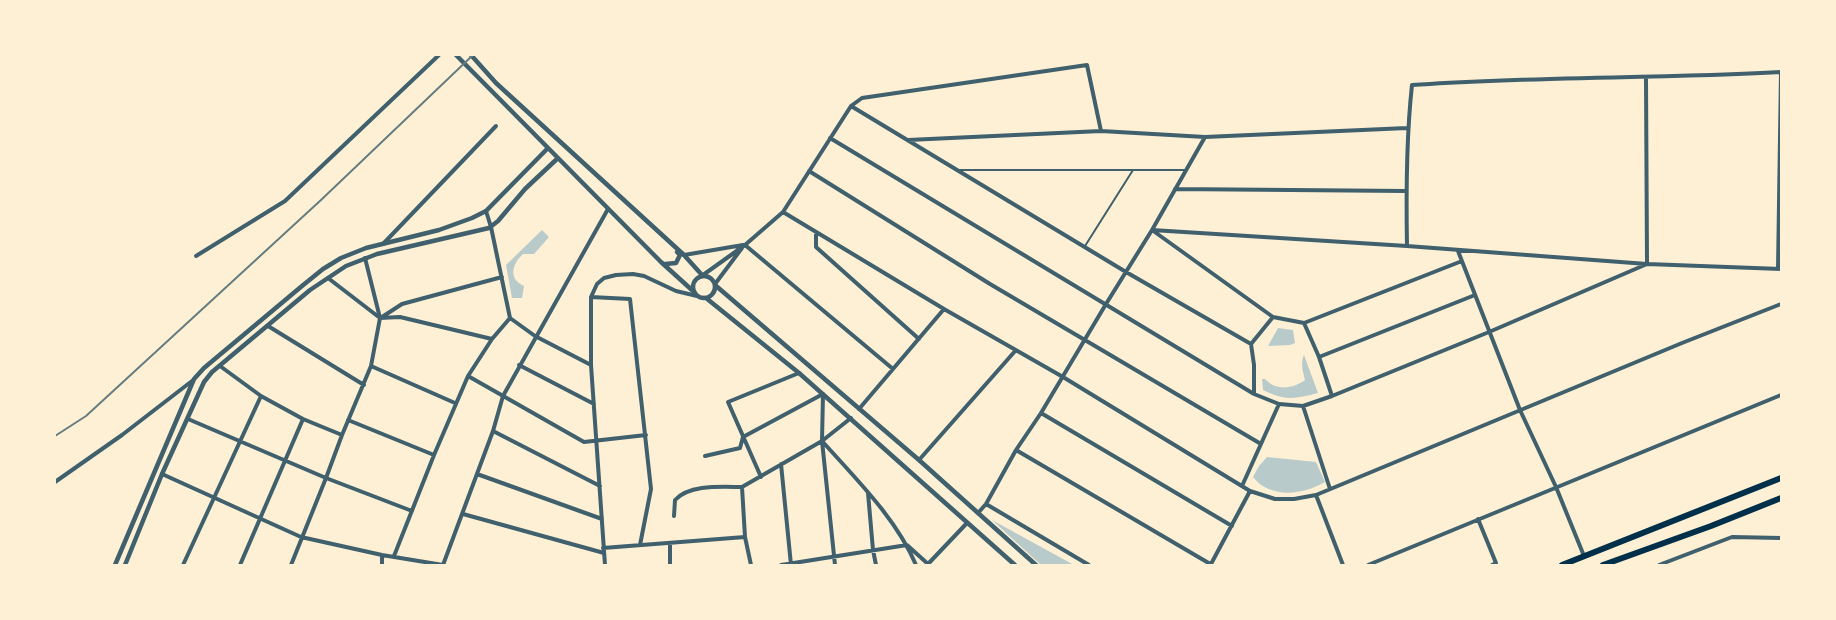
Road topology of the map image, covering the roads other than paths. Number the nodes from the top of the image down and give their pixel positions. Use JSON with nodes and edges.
{"nodes":[{"id":1,"x":438,"y":55,"type":"edge"},
{"id":2,"x":456,"y":55,"type":"edge"},
{"id":3,"x":471,"y":55,"type":"edge"},
{"id":4,"x":1781,"y":72,"type":"edge"},
{"id":5,"x":1646,"y":78,"type":"junction"},
{"id":6,"x":851,"y":106,"type":"junction"},
{"id":7,"x":496,"y":126,"type":"dead end"},
{"id":8,"x":1407,"y":128,"type":"junction"},
{"id":9,"x":1101,"y":131,"type":"junction"},
{"id":10,"x":1205,"y":137,"type":"junction"},
{"id":11,"x":830,"y":138,"type":"junction"},
{"id":12,"x":908,"y":140,"type":"junction"},
{"id":13,"x":548,"y":148,"type":"junction"},
{"id":14,"x":558,"y":158,"type":"junction"},
{"id":15,"x":809,"y":170,"type":"junction"},
{"id":16,"x":957,"y":170,"type":"junction"},
{"id":17,"x":1133,"y":170,"type":"junction"},
{"id":18,"x":1186,"y":170,"type":"junction"},
{"id":19,"x":1174,"y":189,"type":"junction"},
{"id":20,"x":1406,"y":191,"type":"junction"},
{"id":21,"x":608,"y":209,"type":"junction"},
{"id":22,"x":486,"y":211,"type":"junction"},
{"id":23,"x":783,"y":212,"type":"junction"},
{"id":24,"x":491,"y":226,"type":"junction"},
{"id":25,"x":1152,"y":230,"type":"junction"},
{"id":26,"x":816,"y":232,"type":"junction"},
{"id":27,"x":383,"y":244,"type":"junction"},
{"id":28,"x":745,"y":244,"type":"junction"},
{"id":29,"x":1407,"y":246,"type":"junction"},
{"id":30,"x":1084,"y":247,"type":"junction"},
{"id":31,"x":676,"y":249,"type":"junction"},
{"id":32,"x":1458,"y":251,"type":"junction"},
{"id":33,"x":684,"y":255,"type":"junction"},
{"id":34,"x":196,"y":256,"type":"dead end"},
{"id":35,"x":365,"y":258,"type":"junction"},
{"id":36,"x":1462,"y":261,"type":"junction"},
{"id":37,"x":661,"y":262,"type":"junction"},
{"id":38,"x":1647,"y":264,"type":"junction"},
{"id":39,"x":1779,"y":269,"type":"edge"},
{"id":40,"x":1126,"y":272,"type":"junction"},
{"id":41,"x":703,"y":275,"type":"junction"},
{"id":42,"x":502,"y":277,"type":"junction"},
{"id":43,"x":328,"y":278,"type":"junction"},
{"id":44,"x":715,"y":284,"type":"junction"},
{"id":45,"x":693,"y":291,"type":"junction"},
{"id":46,"x":1474,"y":295,"type":"junction"},
{"id":47,"x":697,"y":296,"type":"junction"},
{"id":48,"x":592,"y":297,"type":"junction"},
{"id":49,"x":706,"y":298,"type":"junction"},
{"id":50,"x":1106,"y":304,"type":"junction"},
{"id":51,"x":1781,"y":304,"type":"edge"},
{"id":52,"x":944,"y":309,"type":"junction"},
{"id":53,"x":1273,"y":317,"type":"junction"},
{"id":54,"x":380,"y":318,"type":"junction"},
{"id":55,"x":510,"y":318,"type":"junction"},
{"id":56,"x":1304,"y":323,"type":"junction"},
{"id":57,"x":268,"y":326,"type":"junction"},
{"id":58,"x":1489,"y":332,"type":"junction"},
{"id":59,"x":536,"y":336,"type":"junction"},
{"id":60,"x":492,"y":339,"type":"junction"},
{"id":61,"x":919,"y":339,"type":"junction"},
{"id":62,"x":1085,"y":339,"type":"junction"},
{"id":63,"x":1251,"y":344,"type":"junction"},
{"id":64,"x":1016,"y":350,"type":"junction"},
{"id":65,"x":1319,"y":357,"type":"junction"},
{"id":66,"x":519,"y":365,"type":"junction"},
{"id":67,"x":591,"y":365,"type":"junction"},
{"id":68,"x":220,"y":366,"type":"junction"},
{"id":69,"x":371,"y":366,"type":"junction"},
{"id":70,"x":893,"y":369,"type":"junction"},
{"id":71,"x":799,"y":374,"type":"junction"},
{"id":72,"x":468,"y":376,"type":"junction"},
{"id":73,"x":1063,"y":377,"type":"junction"},
{"id":74,"x":194,"y":379,"type":"junction"},
{"id":75,"x":364,"y":385,"type":"junction"},
{"id":76,"x":823,"y":394,"type":"junction"},
{"id":77,"x":1254,"y":394,"type":"junction"},
{"id":78,"x":260,"y":396,"type":"junction"},
{"id":79,"x":503,"y":396,"type":"junction"},
{"id":80,"x":1332,"y":396,"type":"junction"},
{"id":81,"x":1781,"y":396,"type":"edge"},
{"id":82,"x":456,"y":403,"type":"junction"},
{"id":83,"x":594,"y":404,"type":"junction"},
{"id":84,"x":1279,"y":404,"type":"junction"},
{"id":85,"x":1303,"y":406,"type":"junction"},
{"id":86,"x":860,"y":409,"type":"junction"},
{"id":87,"x":1520,"y":410,"type":"junction"},
{"id":88,"x":1041,"y":413,"type":"junction"},
{"id":89,"x":851,"y":418,"type":"junction"},
{"id":90,"x":188,"y":419,"type":"junction"},
{"id":91,"x":303,"y":420,"type":"junction"},
{"id":92,"x":348,"y":420,"type":"junction"},
{"id":93,"x":493,"y":431,"type":"junction"},
{"id":94,"x":342,"y":435,"type":"junction"},
{"id":95,"x":646,"y":435,"type":"junction"},
{"id":96,"x":743,"y":436,"type":"junction"},
{"id":97,"x":240,"y":441,"type":"junction"},
{"id":98,"x":597,"y":441,"type":"junction"},
{"id":99,"x":822,"y":441,"type":"junction"},
{"id":100,"x":1261,"y":444,"type":"junction"},
{"id":101,"x":1016,"y":450,"type":"junction"},
{"id":102,"x":434,"y":455,"type":"junction"},
{"id":103,"x":704,"y":456,"type":"dead end"},
{"id":104,"x":919,"y":460,"type":"junction"},
{"id":105,"x":285,"y":461,"type":"junction"},
{"id":106,"x":781,"y":464,"type":"junction"},
{"id":107,"x":162,"y":474,"type":"junction"},
{"id":108,"x":477,"y":474,"type":"junction"},
{"id":109,"x":761,"y":477,"type":"junction"},
{"id":110,"x":326,"y":478,"type":"junction"},
{"id":111,"x":1781,"y":478,"type":"edge"},
{"id":112,"x":55,"y":482,"type":"edge"},
{"id":113,"x":600,"y":486,"type":"junction"},
{"id":114,"x":1242,"y":486,"type":"junction"},
{"id":115,"x":742,"y":487,"type":"junction"},
{"id":116,"x":1556,"y":487,"type":"junction"},
{"id":117,"x":1330,"y":489,"type":"junction"},
{"id":118,"x":1250,"y":491,"type":"junction"},
{"id":119,"x":868,"y":493,"type":"junction"},
{"id":120,"x":1316,"y":495,"type":"junction"},
{"id":121,"x":214,"y":498,"type":"junction"},
{"id":122,"x":1781,"y":498,"type":"edge"},
{"id":123,"x":986,"y":504,"type":"junction"},
{"id":124,"x":412,"y":511,"type":"junction"},
{"id":125,"x":978,"y":513,"type":"junction"},
{"id":126,"x":463,"y":514,"type":"junction"},
{"id":127,"x":674,"y":516,"type":"dead end"},
{"id":128,"x":259,"y":518,"type":"junction"},
{"id":129,"x":602,"y":519,"type":"junction"},
{"id":130,"x":1478,"y":519,"type":"junction"},
{"id":131,"x":967,"y":523,"type":"junction"},
{"id":132,"x":1232,"y":526,"type":"junction"},
{"id":133,"x":301,"y":537,"type":"junction"},
{"id":134,"x":745,"y":537,"type":"junction"},
{"id":135,"x":1781,"y":538,"type":"edge"},
{"id":136,"x":670,"y":543,"type":"junction"},
{"id":137,"x":640,"y":545,"type":"junction"},
{"id":138,"x":907,"y":545,"type":"junction"},
{"id":139,"x":604,"y":548,"type":"junction"},
{"id":140,"x":873,"y":550,"type":"junction"},
{"id":141,"x":604,"y":553,"type":"junction"},
{"id":142,"x":382,"y":555,"type":"junction"},
{"id":143,"x":394,"y":556,"type":"junction"},
{"id":144,"x":1584,"y":556,"type":"junction"},
{"id":145,"x":834,"y":558,"type":"junction"},
{"id":146,"x":790,"y":564,"type":"edge"},
{"id":147,"x":115,"y":565,"type":"edge"},
{"id":148,"x":125,"y":565,"type":"edge"},
{"id":149,"x":183,"y":565,"type":"edge"},
{"id":150,"x":240,"y":565,"type":"edge"},
{"id":151,"x":291,"y":565,"type":"edge"},
{"id":152,"x":382,"y":565,"type":"edge"},
{"id":153,"x":444,"y":565,"type":"edge"},
{"id":154,"x":605,"y":565,"type":"edge"},
{"id":155,"x":670,"y":565,"type":"edge"},
{"id":156,"x":751,"y":565,"type":"edge"},
{"id":157,"x":781,"y":565,"type":"edge"},
{"id":158,"x":835,"y":565,"type":"edge"},
{"id":159,"x":876,"y":565,"type":"edge"},
{"id":160,"x":916,"y":565,"type":"edge"},
{"id":161,"x":1015,"y":565,"type":"edge"},
{"id":162,"x":1036,"y":565,"type":"edge"},
{"id":163,"x":1089,"y":565,"type":"edge"},
{"id":164,"x":1212,"y":565,"type":"edge"},
{"id":165,"x":1343,"y":565,"type":"edge"},
{"id":166,"x":1368,"y":565,"type":"edge"},
{"id":167,"x":1492,"y":565,"type":"edge"},
{"id":168,"x":1562,"y":565,"type":"edge"},
{"id":169,"x":1603,"y":565,"type":"edge"},
{"id":170,"x":1659,"y":565,"type":"edge"}],
"edges":[{"from":1,"to":34,"type":"street"},
{"from":2,"to":13,"type":"street"},
{"from":3,"to":31,"type":"street"},
{"from":4,"to":5,"type":"street"},
{"from":4,"to":39,"type":"street"},
{"from":5,"to":8,"type":"street"},
{"from":5,"to":38,"type":"street"},
{"from":6,"to":9,"type":"street"},
{"from":6,"to":11,"type":"street"},
{"from":6,"to":12,"type":"street"},
{"from":7,"to":27,"type":"street"},
{"from":8,"to":10,"type":"street"},
{"from":8,"to":20,"type":"street"},
{"from":9,"to":10,"type":"street"},
{"from":9,"to":12,"type":"street"},
{"from":10,"to":18,"type":"street"},
{"from":11,"to":15,"type":"street"},
{"from":11,"to":50,"type":"street"},
{"from":12,"to":16,"type":"street"},
{"from":13,"to":14,"type":"street"},
{"from":13,"to":22,"type":"street"},
{"from":14,"to":21,"type":"street"},
{"from":14,"to":24,"type":"street"},
{"from":15,"to":23,"type":"street"},
{"from":15,"to":62,"type":"street"},
{"from":16,"to":17,"type":"lane"},
{"from":16,"to":30,"type":"street"},
{"from":17,"to":18,"type":"lane"},
{"from":17,"to":30,"type":"lane"},
{"from":18,"to":19,"type":"street"},
{"from":19,"to":20,"type":"street"},
{"from":19,"to":25,"type":"street"},
{"from":20,"to":29,"type":"street"},
{"from":21,"to":37,"type":"street"},
{"from":21,"to":59,"type":"street"},
{"from":22,"to":24,"type":"street"},
{"from":22,"to":27,"type":"street"},
{"from":23,"to":26,"type":"street"},
{"from":23,"to":28,"type":"street"},
{"from":24,"to":35,"type":"street"},
{"from":24,"to":42,"type":"street"},
{"from":25,"to":29,"type":"street"},
{"from":25,"to":40,"type":"street"},
{"from":25,"to":53,"type":"street"},
{"from":26,"to":52,"type":"street"},
{"from":26,"to":61,"type":"street"},
{"from":27,"to":74,"type":"street"},
{"from":28,"to":33,"type":"street"},
{"from":28,"to":41,"type":"street"},
{"from":28,"to":44,"type":"street"},
{"from":28,"to":70,"type":"street"},
{"from":29,"to":32,"type":"street"},
{"from":30,"to":40,"type":"street"},
{"from":31,"to":33,"type":"street"},
{"from":31,"to":37,"type":"street"},
{"from":32,"to":36,"type":"street"},
{"from":32,"to":38,"type":"street"},
{"from":33,"to":41,"type":"street"},
{"from":35,"to":43,"type":"street"},
{"from":35,"to":54,"type":"street"},
{"from":36,"to":46,"type":"street"},
{"from":36,"to":56,"type":"street"},
{"from":37,"to":45,"type":"street"},
{"from":38,"to":39,"type":"street"},
{"from":38,"to":58,"type":"street"},
{"from":40,"to":50,"type":"street"},
{"from":40,"to":63,"type":"street"},
{"from":41,"to":44,"type":"street"},
{"from":41,"to":45,"type":"street"},
{"from":42,"to":54,"type":"street"},
{"from":42,"to":55,"type":"street"},
{"from":43,"to":54,"type":"street"},
{"from":43,"to":57,"type":"street"},
{"from":44,"to":49,"type":"street"},
{"from":44,"to":86,"type":"street"},
{"from":45,"to":47,"type":"street"},
{"from":46,"to":58,"type":"street"},
{"from":46,"to":65,"type":"street"},
{"from":47,"to":48,"type":"street"},
{"from":47,"to":49,"type":"street"},
{"from":48,"to":67,"type":"street"},
{"from":48,"to":95,"type":"street"},
{"from":49,"to":71,"type":"street"},
{"from":50,"to":62,"type":"street"},
{"from":50,"to":77,"type":"street"},
{"from":51,"to":87,"type":"street"},
{"from":52,"to":61,"type":"street"},
{"from":52,"to":64,"type":"street"},
{"from":53,"to":56,"type":"street"},
{"from":53,"to":63,"type":"street"},
{"from":54,"to":60,"type":"street"},
{"from":54,"to":69,"type":"street"},
{"from":55,"to":59,"type":"street"},
{"from":55,"to":60,"type":"street"},
{"from":56,"to":65,"type":"street"},
{"from":57,"to":68,"type":"street"},
{"from":57,"to":75,"type":"street"},
{"from":58,"to":80,"type":"street"},
{"from":58,"to":87,"type":"street"},
{"from":59,"to":66,"type":"street"},
{"from":59,"to":67,"type":"street"},
{"from":60,"to":72,"type":"street"},
{"from":61,"to":70,"type":"street"},
{"from":62,"to":73,"type":"street"},
{"from":62,"to":100,"type":"street"},
{"from":63,"to":77,"type":"street"},
{"from":64,"to":73,"type":"street"},
{"from":64,"to":104,"type":"street"},
{"from":65,"to":80,"type":"street"},
{"from":66,"to":79,"type":"street"},
{"from":66,"to":83,"type":"street"},
{"from":67,"to":83,"type":"street"},
{"from":68,"to":78,"type":"street"},
{"from":68,"to":90,"type":"street"},
{"from":69,"to":75,"type":"street"},
{"from":69,"to":82,"type":"street"},
{"from":70,"to":86,"type":"street"},
{"from":71,"to":76,"type":"street"},
{"from":71,"to":96,"type":"street"},
{"from":72,"to":79,"type":"street"},
{"from":72,"to":82,"type":"street"},
{"from":73,"to":88,"type":"street"},
{"from":73,"to":114,"type":"street"},
{"from":74,"to":112,"type":"street"},
{"from":74,"to":147,"type":"street"},
{"from":75,"to":92,"type":"street"},
{"from":76,"to":89,"type":"street"},
{"from":76,"to":96,"type":"street"},
{"from":76,"to":99,"type":"street"},
{"from":77,"to":84,"type":"street"},
{"from":78,"to":91,"type":"street"},
{"from":78,"to":97,"type":"street"},
{"from":79,"to":93,"type":"street"},
{"from":79,"to":98,"type":"street"},
{"from":80,"to":85,"type":"street"},
{"from":81,"to":116,"type":"street"},
{"from":82,"to":102,"type":"street"},
{"from":83,"to":98,"type":"street"},
{"from":84,"to":85,"type":"street"},
{"from":84,"to":100,"type":"street"},
{"from":85,"to":117,"type":"street"},
{"from":86,"to":104,"type":"street"},
{"from":87,"to":116,"type":"street"},
{"from":87,"to":117,"type":"street"},
{"from":88,"to":101,"type":"street"},
{"from":88,"to":132,"type":"street"},
{"from":89,"to":99,"type":"street"},
{"from":89,"to":131,"type":"street"},
{"from":90,"to":97,"type":"street"},
{"from":90,"to":107,"type":"street"},
{"from":91,"to":94,"type":"street"},
{"from":91,"to":105,"type":"street"},
{"from":92,"to":94,"type":"street"},
{"from":92,"to":102,"type":"street"},
{"from":93,"to":108,"type":"street"},
{"from":93,"to":113,"type":"street"},
{"from":94,"to":110,"type":"street"},
{"from":95,"to":98,"type":"street"},
{"from":95,"to":137,"type":"street"},
{"from":96,"to":103,"type":"street"},
{"from":96,"to":109,"type":"street"},
{"from":97,"to":105,"type":"street"},
{"from":97,"to":121,"type":"street"},
{"from":98,"to":113,"type":"street"},
{"from":99,"to":106,"type":"street"},
{"from":99,"to":119,"type":"street"},
{"from":99,"to":145,"type":"street"},
{"from":100,"to":114,"type":"street"},
{"from":101,"to":123,"type":"street"},
{"from":101,"to":164,"type":"street"},
{"from":102,"to":124,"type":"street"},
{"from":104,"to":125,"type":"street"},
{"from":105,"to":110,"type":"street"},
{"from":105,"to":128,"type":"street"},
{"from":106,"to":109,"type":"street"},
{"from":106,"to":146,"type":"street"},
{"from":107,"to":121,"type":"street"},
{"from":107,"to":148,"type":"street"},
{"from":108,"to":126,"type":"street"},
{"from":108,"to":129,"type":"street"},
{"from":109,"to":115,"type":"street"},
{"from":110,"to":124,"type":"street"},
{"from":110,"to":133,"type":"street"},
{"from":111,"to":144,"type":"highway"},
{"from":113,"to":129,"type":"street"},
{"from":114,"to":118,"type":"street"},
{"from":115,"to":127,"type":"street"},
{"from":115,"to":134,"type":"street"},
{"from":116,"to":130,"type":"street"},
{"from":116,"to":144,"type":"street"},
{"from":117,"to":120,"type":"street"},
{"from":118,"to":120,"type":"street"},
{"from":118,"to":132,"type":"street"},
{"from":119,"to":138,"type":"street"},
{"from":119,"to":140,"type":"street"},
{"from":120,"to":165,"type":"street"},
{"from":121,"to":128,"type":"street"},
{"from":121,"to":149,"type":"street"},
{"from":122,"to":169,"type":"highway"},
{"from":123,"to":125,"type":"street"},
{"from":123,"to":163,"type":"street"},
{"from":124,"to":143,"type":"street"},
{"from":125,"to":162,"type":"street"},
{"from":126,"to":141,"type":"street"},
{"from":126,"to":153,"type":"street"},
{"from":128,"to":133,"type":"street"},
{"from":128,"to":150,"type":"street"},
{"from":129,"to":139,"type":"street"},
{"from":130,"to":166,"type":"street"},
{"from":130,"to":167,"type":"street"},
{"from":131,"to":138,"type":"street"},
{"from":131,"to":161,"type":"street"},
{"from":132,"to":164,"type":"street"},
{"from":133,"to":142,"type":"street"},
{"from":133,"to":151,"type":"street"},
{"from":134,"to":136,"type":"street"},
{"from":134,"to":156,"type":"street"},
{"from":135,"to":170,"type":"street"},
{"from":136,"to":137,"type":"street"},
{"from":136,"to":155,"type":"street"},
{"from":137,"to":139,"type":"street"},
{"from":138,"to":140,"type":"street"},
{"from":138,"to":160,"type":"street"},
{"from":139,"to":141,"type":"street"},
{"from":140,"to":145,"type":"street"},
{"from":140,"to":159,"type":"street"},
{"from":141,"to":154,"type":"street"},
{"from":142,"to":143,"type":"street"},
{"from":142,"to":152,"type":"street"},
{"from":143,"to":153,"type":"street"},
{"from":144,"to":168,"type":"highway"},
{"from":145,"to":146,"type":"street"},
{"from":145,"to":158,"type":"street"},
{"from":146,"to":157,"type":"street"}]}
